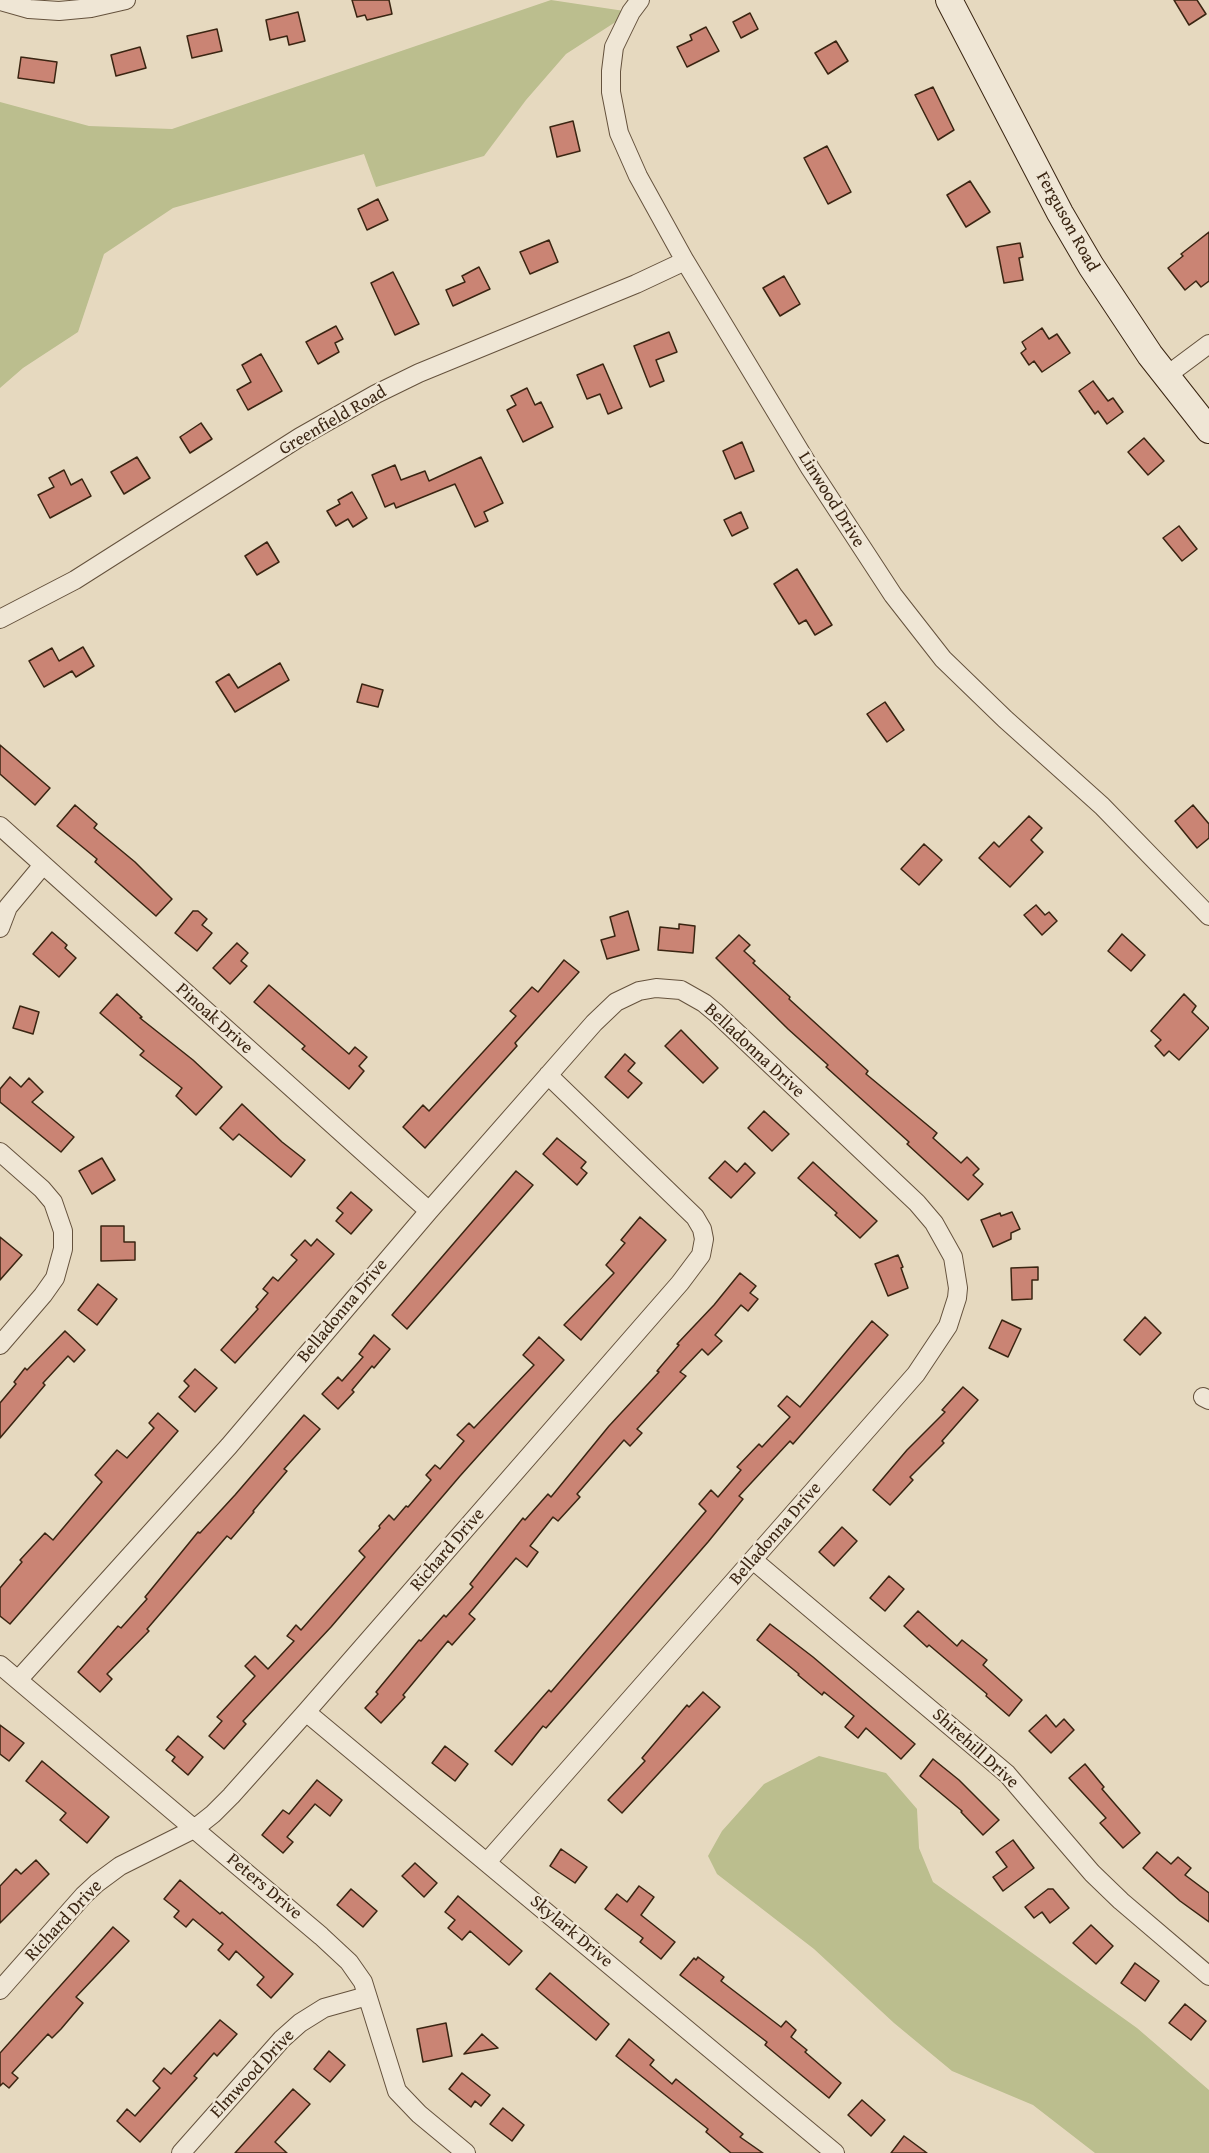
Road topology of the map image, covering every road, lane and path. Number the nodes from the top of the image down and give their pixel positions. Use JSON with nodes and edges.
{"nodes":[{"id":1,"x":126,"y":0,"type":"edge"},
{"id":2,"x":640,"y":0,"type":"edge"},
{"id":3,"x":949,"y":0,"type":"edge"},
{"id":4,"x":0,"y":1,"type":"edge"},
{"id":5,"x":685,"y":261,"type":"junction"},
{"id":6,"x":1209,"y":344,"type":"edge"},
{"id":7,"x":1166,"y":376,"type":"junction"},
{"id":8,"x":1209,"y":430,"type":"edge"},
{"id":9,"x":0,"y":619,"type":"edge"},
{"id":10,"x":0,"y":826,"type":"edge"},
{"id":11,"x":43,"y":865,"type":"junction"},
{"id":12,"x":1209,"y":916,"type":"edge"},
{"id":13,"x":0,"y":928,"type":"edge"},
{"id":14,"x":548,"y":1075,"type":"junction"},
{"id":15,"x":0,"y":1152,"type":"edge"},
{"id":16,"x":429,"y":1211,"type":"junction"},
{"id":17,"x":0,"y":1345,"type":"edge"},
{"id":18,"x":753,"y":1560,"type":"junction"},
{"id":19,"x":0,"y":1665,"type":"edge"},
{"id":20,"x":18,"y":1680,"type":"junction"},
{"id":21,"x":306,"y":1712,"type":"junction"},
{"id":22,"x":194,"y":1829,"type":"junction"},
{"id":23,"x":487,"y":1862,"type":"junction"},
{"id":24,"x":1209,"y":1976,"type":"edge"},
{"id":25,"x":0,"y":1990,"type":"edge"},
{"id":26,"x":367,"y":1996,"type":"junction"},
{"id":27,"x":181,"y":2153,"type":"edge"},
{"id":28,"x":466,"y":2153,"type":"edge"},
{"id":29,"x":836,"y":2153,"type":"edge"}],
"edges":[{"from":1,"to":4,"type":"street"},
{"from":2,"to":5,"type":"street","name":"Linwood Drive"},
{"from":3,"to":7,"type":"street","name":"Ferguson Road"},
{"from":5,"to":9,"type":"street","name":"Greenfield Road"},
{"from":5,"to":12,"type":"street","name":"Linwood Drive"},
{"from":6,"to":7,"type":"street"},
{"from":7,"to":8,"type":"street","name":"Ferguson Road"},
{"from":10,"to":11,"type":"street","name":"Pinoak Drive"},
{"from":11,"to":13,"type":"street"},
{"from":11,"to":16,"type":"street","name":"Pinoak Drive"},
{"from":14,"to":16,"type":"street","name":"Belladonna Drive"},
{"from":14,"to":18,"type":"street","name":"Belladonna Drive"},
{"from":14,"to":21,"type":"street","name":"Richard Drive"},
{"from":15,"to":17,"type":"street"},
{"from":16,"to":20,"type":"street","name":"Belladonna Drive"},
{"from":18,"to":23,"type":"street","name":"Belladonna Drive"},
{"from":18,"to":24,"type":"street","name":"Shirehill Drive"},
{"from":19,"to":20,"type":"street","name":"Peters Drive"},
{"from":20,"to":22,"type":"street","name":"Peters Drive"},
{"from":21,"to":22,"type":"street","name":"Richard Drive"},
{"from":21,"to":23,"type":"street","name":"Skylark Drive"},
{"from":22,"to":25,"type":"street","name":"Richard Drive"},
{"from":22,"to":26,"type":"street","name":"Peters Drive"},
{"from":23,"to":29,"type":"street","name":"Skylark Drive"},
{"from":26,"to":27,"type":"street","name":"Elmwood Drive"},
{"from":26,"to":28,"type":"street","name":"Peters Drive"}]}
